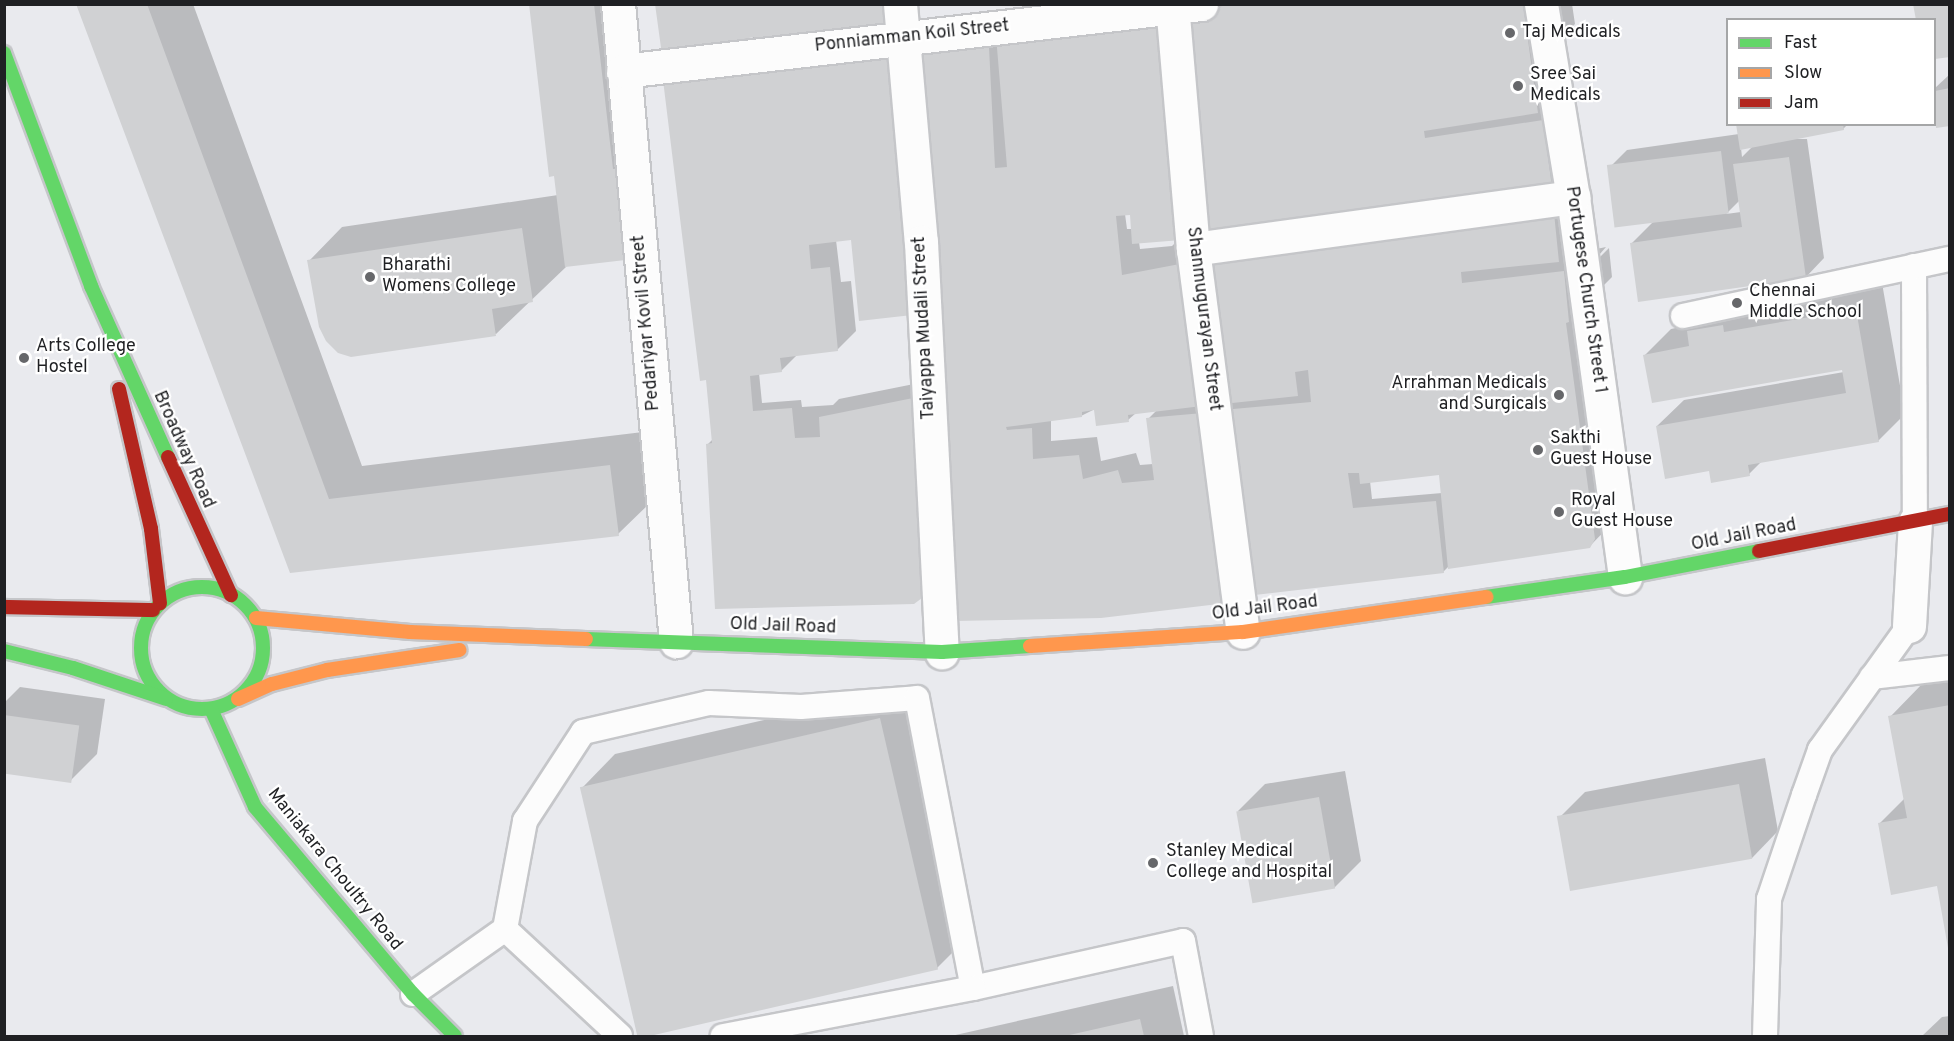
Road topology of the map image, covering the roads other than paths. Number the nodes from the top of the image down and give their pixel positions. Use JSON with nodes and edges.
{"nodes":[{"id":1,"x":618,"y":4,"type":"edge"},
{"id":2,"x":900,"y":4,"type":"edge"},
{"id":3,"x":1541,"y":4,"type":"edge"},
{"id":4,"x":1182,"y":6,"type":"edge"},
{"id":5,"x":904,"y":37,"type":"junction"},
{"id":6,"x":4,"y":53,"type":"edge"},
{"id":7,"x":623,"y":71,"type":"junction"},
{"id":8,"x":1573,"y":197,"type":"junction"},
{"id":9,"x":1193,"y":249,"type":"junction"},
{"id":10,"x":1950,"y":259,"type":"edge"},
{"id":11,"x":1914,"y":266,"type":"junction"},
{"id":12,"x":91,"y":286,"type":"junction"},
{"id":13,"x":1683,"y":316,"type":"dead end"},
{"id":14,"x":1950,"y":514,"type":"edge"},
{"id":15,"x":1915,"y":522,"type":"junction"},
{"id":16,"x":1624,"y":577,"type":"junction"},
{"id":17,"x":231,"y":595,"type":"junction"},
{"id":18,"x":4,"y":607,"type":"edge"},
{"id":19,"x":157,"y":607,"type":"junction"},
{"id":20,"x":256,"y":618,"type":"junction"},
{"id":21,"x":1909,"y":626,"type":"joint"},
{"id":22,"x":1243,"y":632,"type":"junction"},
{"id":23,"x":577,"y":637,"type":"junction"},
{"id":24,"x":676,"y":640,"type":"junction"},
{"id":25,"x":4,"y":651,"type":"edge"},
{"id":26,"x":942,"y":652,"type":"junction"},
{"id":27,"x":1950,"y":668,"type":"edge"},
{"id":28,"x":1872,"y":677,"type":"junction"},
{"id":29,"x":170,"y":701,"type":"junction"},
{"id":30,"x":229,"y":703,"type":"junction"},
{"id":31,"x":211,"y":709,"type":"junction"},
{"id":32,"x":505,"y":929,"type":"junction"},
{"id":33,"x":973,"y":988,"type":"junction"},
{"id":34,"x":413,"y":994,"type":"junction"},
{"id":35,"x":455,"y":1036,"type":"edge"},
{"id":36,"x":620,"y":1036,"type":"edge"},
{"id":37,"x":723,"y":1036,"type":"edge"},
{"id":38,"x":1201,"y":1036,"type":"edge"},
{"id":39,"x":1765,"y":1036,"type":"edge"}],
"edges":[{"from":1,"to":7,"type":"street","name":"Pedariyar Kovil Street"},
{"from":2,"to":5,"type":"street","name":"Taiyappa Mudali Street"},
{"from":3,"to":8,"type":"street","name":"Portugese Church Street 1"},
{"from":4,"to":5,"type":"street","name":"Ponniamman Koil Street"},
{"from":4,"to":9,"type":"street","name":"Shanmugurayan Street"},
{"from":5,"to":7,"type":"street","name":"Ponniamman Koil Street"},
{"from":5,"to":26,"type":"street","name":"Taiyappa Mudali Street"},
{"from":6,"to":12,"type":"main road","name":"Broadway Road"},
{"from":7,"to":24,"type":"street","name":"Pedariyar Kovil Street"},
{"from":8,"to":9,"type":"street"},
{"from":8,"to":16,"type":"street","name":"Portugese Church Street 1"},
{"from":9,"to":22,"type":"street","name":"Shanmugurayan Street"},
{"from":10,"to":11,"type":"lane"},
{"from":11,"to":13,"type":"lane"},
{"from":11,"to":15,"type":"lane"},
{"from":12,"to":17,"type":"main road","name":"Broadway Road"},
{"from":12,"to":19,"type":"main road","name":"Broadway Road"},
{"from":14,"to":15,"type":"main road","name":"Old Jail Road"},
{"from":15,"to":16,"type":"main road","name":"Old Jail Road"},
{"from":15,"to":21,"type":"street"},
{"from":16,"to":22,"type":"main road","name":"Old Jail Road"},
{"from":17,"to":19,"type":"main road"},
{"from":17,"to":20,"type":"main road"},
{"from":18,"to":19,"type":"main road"},
{"from":19,"to":29,"type":"main road"},
{"from":20,"to":23,"type":"main road","name":"Old Jail Road"},
{"from":20,"to":30,"type":"main road"},
{"from":21,"to":28,"type":"lane"},
{"from":22,"to":26,"type":"main road","name":"Old Jail Road"},
{"from":23,"to":24,"type":"main road","name":"Old Jail Road"},
{"from":23,"to":30,"type":"main road","name":"Old Jail Road"},
{"from":24,"to":26,"type":"main road","name":"Old Jail Road"},
{"from":25,"to":29,"type":"main road"},
{"from":27,"to":28,"type":"lane"},
{"from":28,"to":39,"type":"lane"},
{"from":29,"to":31,"type":"main road"},
{"from":30,"to":31,"type":"main road"},
{"from":31,"to":34,"type":"main road","name":"Maniakara Choultry Road"},
{"from":32,"to":33,"type":"lane"},
{"from":32,"to":34,"type":"lane"},
{"from":32,"to":36,"type":"lane"},
{"from":33,"to":37,"type":"lane"},
{"from":33,"to":38,"type":"lane"},
{"from":34,"to":35,"type":"main road","name":"Maniakara Choultry Road"}]}
